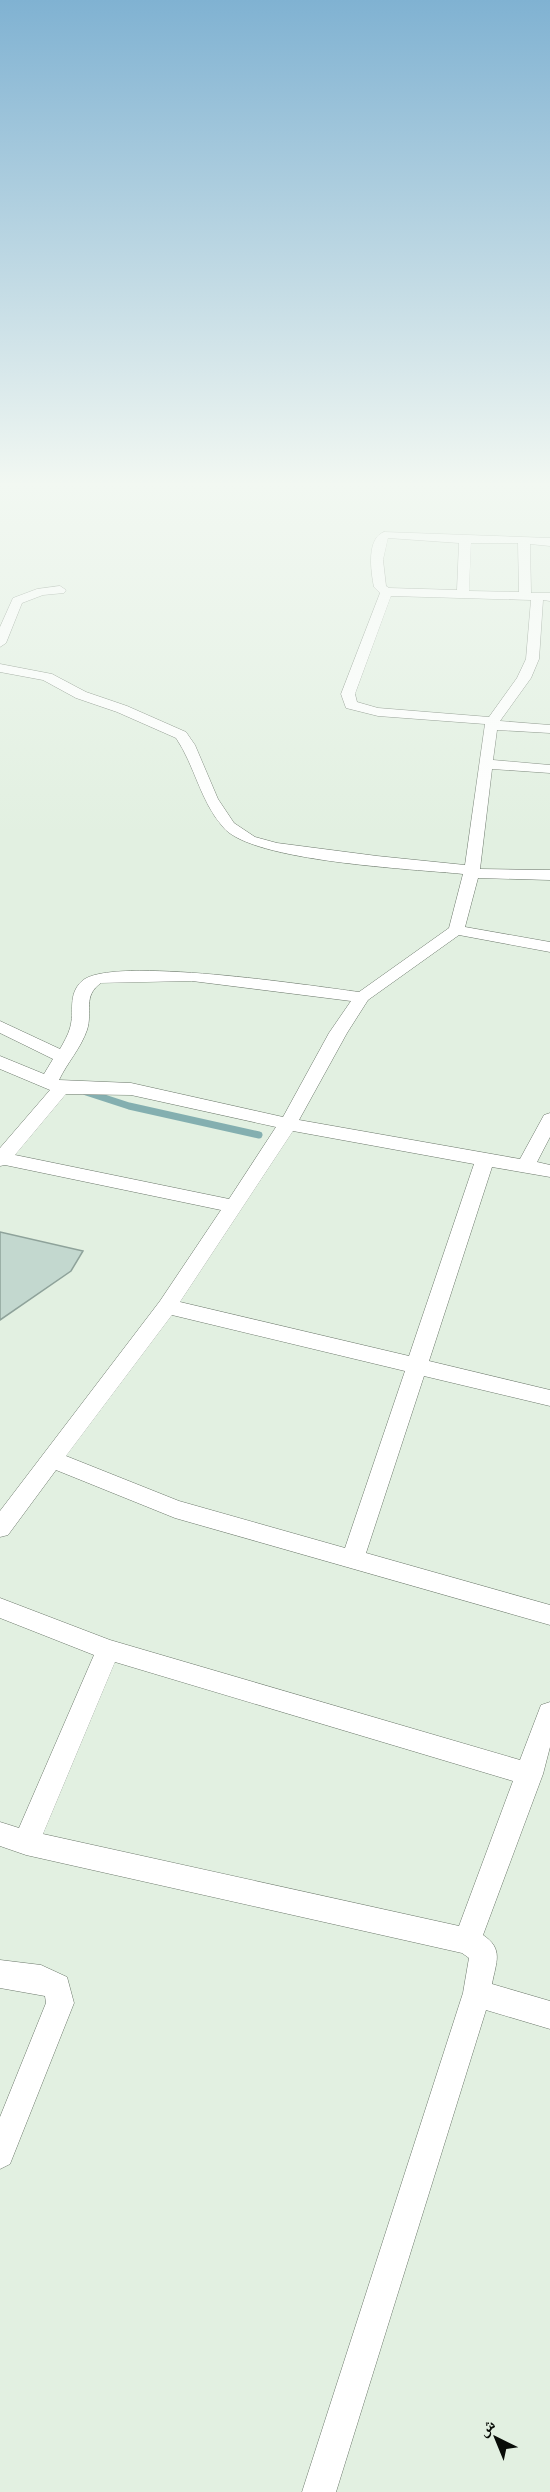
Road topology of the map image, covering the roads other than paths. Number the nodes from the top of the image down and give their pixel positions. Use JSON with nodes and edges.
{"nodes":[{"id":1,"x":17,"y":602,"type":"edge"},
{"id":2,"x":382,"y":602,"type":"edge"},
{"id":3,"x":536,"y":602,"type":"edge"},
{"id":4,"x":0,"y":643,"type":"edge"},
{"id":5,"x":0,"y":668,"type":"edge"},
{"id":6,"x":492,"y":723,"type":"junction"},
{"id":7,"x":550,"y":729,"type":"edge"},
{"id":8,"x":486,"y":764,"type":"junction"},
{"id":9,"x":550,"y":769,"type":"edge"},
{"id":10,"x":472,"y":871,"type":"junction"},
{"id":11,"x":550,"y":875,"type":"edge"},
{"id":12,"x":456,"y":930,"type":"junction"},
{"id":13,"x":550,"y":947,"type":"edge"},
{"id":14,"x":362,"y":997,"type":"junction"},
{"id":15,"x":0,"y":1026,"type":"edge"},
{"id":16,"x":62,"y":1056,"type":"junction"},
{"id":17,"x":0,"y":1062,"type":"edge"},
{"id":18,"x":55,"y":1085,"type":"junction"},
{"id":19,"x":550,"y":1119,"type":"edge"},
{"id":20,"x":288,"y":1124,"type":"junction"},
{"id":21,"x":4,"y":1150,"type":"edge"},
{"id":22,"x":485,"y":1160,"type":"junction"},
{"id":23,"x":525,"y":1167,"type":"junction"},
{"id":24,"x":550,"y":1171,"type":"edge"},
{"id":25,"x":232,"y":1206,"type":"junction"},
{"id":26,"x":167,"y":1305,"type":"junction"},
{"id":27,"x":417,"y":1364,"type":"junction"},
{"id":28,"x":550,"y":1398,"type":"edge"},
{"id":29,"x":52,"y":1460,"type":"junction"},
{"id":30,"x":0,"y":1528,"type":"edge"},
{"id":31,"x":352,"y":1561,"type":"junction"},
{"id":32,"x":2,"y":1611,"type":"edge"},
{"id":33,"x":550,"y":1615,"type":"edge"},
{"id":34,"x":108,"y":1650,"type":"junction"},
{"id":35,"x":550,"y":1713,"type":"edge"},
{"id":36,"x":530,"y":1774,"type":"junction"},
{"id":37,"x":0,"y":1834,"type":"edge"},
{"id":38,"x":26,"y":1843,"type":"junction"},
{"id":39,"x":466,"y":1941,"type":"junction"},
{"id":40,"x":0,"y":1974,"type":"edge"},
{"id":41,"x":477,"y":1993,"type":"junction"},
{"id":42,"x":550,"y":2015,"type":"edge"},
{"id":43,"x":0,"y":2154,"type":"edge"},
{"id":44,"x":319,"y":2492,"type":"edge"}],
"edges":[{"from":1,"to":4,"type":"street"},
{"from":2,"to":6,"type":"street"},
{"from":3,"to":6,"type":"street"},
{"from":5,"to":10,"type":"street"},
{"from":6,"to":7,"type":"street"},
{"from":6,"to":8,"type":"street"},
{"from":8,"to":9,"type":"street"},
{"from":8,"to":10,"type":"street"},
{"from":10,"to":11,"type":"street"},
{"from":10,"to":12,"type":"street"},
{"from":12,"to":13,"type":"street"},
{"from":12,"to":14,"type":"street"},
{"from":14,"to":16,"type":"street"},
{"from":14,"to":20,"type":"street"},
{"from":15,"to":16,"type":"street"},
{"from":16,"to":18,"type":"street"},
{"from":17,"to":18,"type":"street"},
{"from":18,"to":20,"type":"street"},
{"from":18,"to":21,"type":"street"},
{"from":19,"to":23,"type":"street"},
{"from":20,"to":22,"type":"street"},
{"from":20,"to":25,"type":"street"},
{"from":21,"to":25,"type":"street"},
{"from":22,"to":23,"type":"street"},
{"from":22,"to":27,"type":"street"},
{"from":23,"to":24,"type":"street"},
{"from":25,"to":26,"type":"street"},
{"from":26,"to":27,"type":"street"},
{"from":26,"to":29,"type":"street"},
{"from":27,"to":28,"type":"street"},
{"from":27,"to":31,"type":"street"},
{"from":29,"to":30,"type":"street"},
{"from":29,"to":31,"type":"street"},
{"from":31,"to":33,"type":"street"},
{"from":32,"to":34,"type":"street"},
{"from":34,"to":36,"type":"street"},
{"from":34,"to":38,"type":"street"},
{"from":35,"to":36,"type":"street"},
{"from":36,"to":39,"type":"street"},
{"from":37,"to":38,"type":"street"},
{"from":38,"to":39,"type":"street"},
{"from":39,"to":41,"type":"street"},
{"from":40,"to":43,"type":"street"},
{"from":41,"to":42,"type":"street"},
{"from":41,"to":44,"type":"street"}]}
